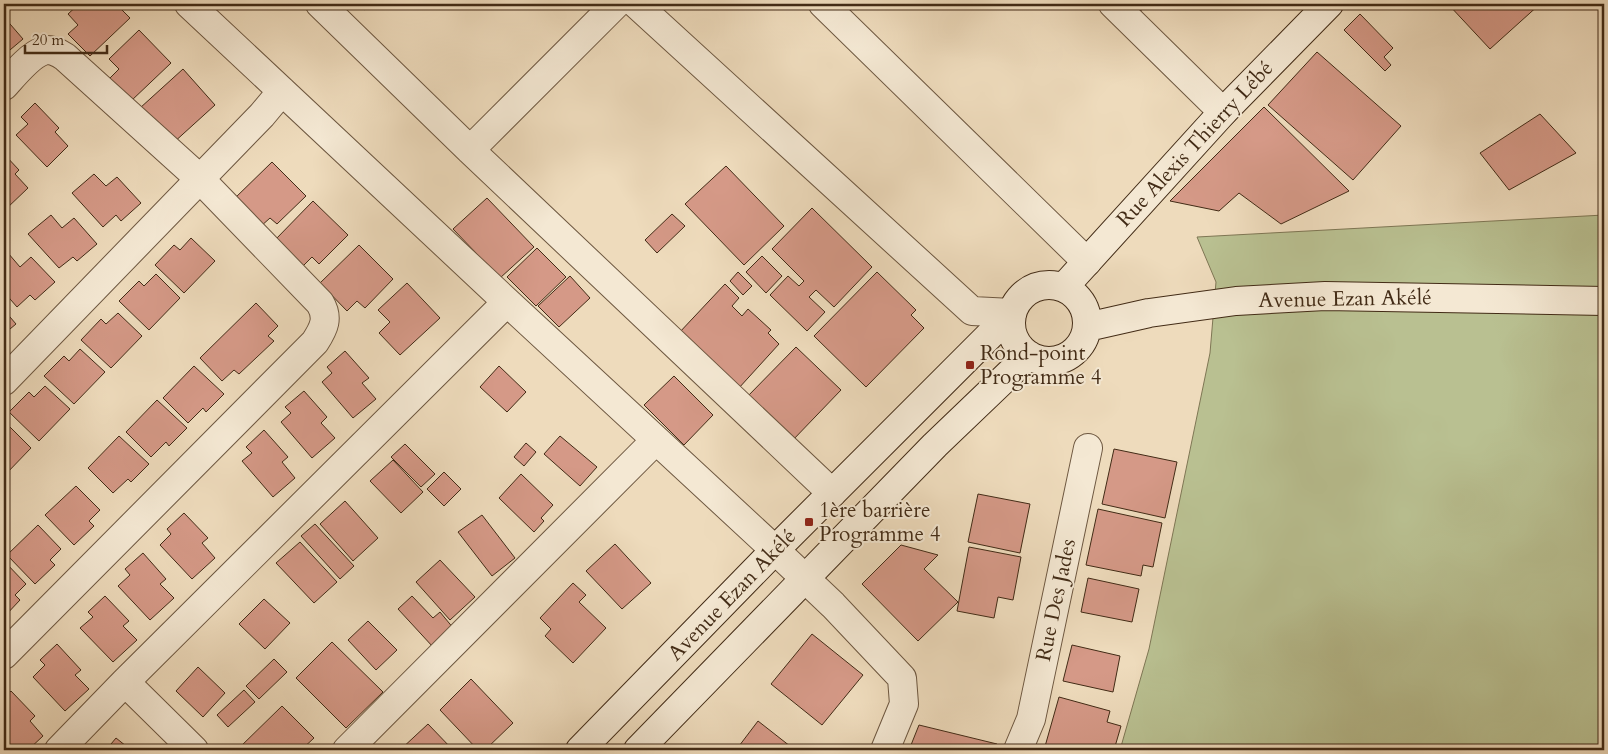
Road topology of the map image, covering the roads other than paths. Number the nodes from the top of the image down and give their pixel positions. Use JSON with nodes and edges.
{"nodes":[{"id":1,"x":189,"y":4,"type":"edge"},
{"id":2,"x":320,"y":4,"type":"edge"},
{"id":3,"x":616,"y":4,"type":"edge"},
{"id":4,"x":636,"y":4,"type":"edge"},
{"id":5,"x":823,"y":4,"type":"edge"},
{"id":6,"x":1113,"y":4,"type":"edge"},
{"id":7,"x":1329,"y":4,"type":"edge"},
{"id":8,"x":4,"y":86,"type":"edge"},
{"id":9,"x":282,"y":91,"type":"junction"},
{"id":10,"x":1223,"y":112,"type":"junction"},
{"id":11,"x":470,"y":150,"type":"junction"},
{"id":12,"x":200,"y":179,"type":"junction"},
{"id":13,"x":1087,"y":262,"type":"junction"},
{"id":14,"x":1064,"y":287,"type":"junction"},
{"id":15,"x":1604,"y":301,"type":"edge"},
{"id":16,"x":507,"y":302,"type":"junction"},
{"id":17,"x":1012,"y":313,"type":"junction"},
{"id":18,"x":1087,"y":327,"type":"junction"},
{"id":19,"x":1029,"y":355,"type":"junction"},
{"id":20,"x":4,"y":381,"type":"edge"},
{"id":21,"x":656,"y":440,"type":"junction"},
{"id":22,"x":1088,"y":448,"type":"dead end"},
{"id":23,"x":832,"y":493,"type":"junction"},
{"id":24,"x":775,"y":550,"type":"junction"},
{"id":25,"x":804,"y":579,"type":"junction"},
{"id":26,"x":4,"y":655,"type":"edge"},
{"id":27,"x":125,"y":682,"type":"junction"},
{"id":28,"x":59,"y":750,"type":"edge"},
{"id":29,"x":194,"y":750,"type":"edge"},
{"id":30,"x":347,"y":750,"type":"edge"},
{"id":31,"x":580,"y":750,"type":"edge"},
{"id":32,"x":638,"y":750,"type":"edge"},
{"id":33,"x":885,"y":750,"type":"edge"},
{"id":34,"x":1018,"y":750,"type":"edge"}],
"edges":[{"from":1,"to":9,"type":"street"},
{"from":2,"to":11,"type":"street"},
{"from":3,"to":11,"type":"street"},
{"from":4,"to":17,"type":"street"},
{"from":5,"to":13,"type":"street"},
{"from":6,"to":10,"type":"street"},
{"from":7,"to":10,"type":"street","name":"Rue Alexis Thierry Lébé"},
{"from":8,"to":12,"type":"street"},
{"from":9,"to":12,"type":"street"},
{"from":9,"to":16,"type":"street"},
{"from":10,"to":13,"type":"street","name":"Rue Alexis Thierry Lébé"},
{"from":11,"to":23,"type":"street"},
{"from":12,"to":20,"type":"street"},
{"from":12,"to":26,"type":"street"},
{"from":13,"to":14,"type":"street","name":"Rue Alexis Thierry Lébé"},
{"from":14,"to":17,"type":"street"},
{"from":14,"to":18,"type":"street"},
{"from":15,"to":18,"type":"street","name":"Avenue Ezan Akélé"},
{"from":16,"to":21,"type":"street"},
{"from":16,"to":27,"type":"street"},
{"from":17,"to":19,"type":"street"},
{"from":17,"to":23,"type":"street","name":"Avenue Ezan Akélé"},
{"from":18,"to":19,"type":"street"},
{"from":19,"to":25,"type":"street","name":"Avenue Ezan Akélé"},
{"from":21,"to":24,"type":"street"},
{"from":21,"to":30,"type":"street"},
{"from":22,"to":34,"type":"street","name":"Rue Des Jades"},
{"from":23,"to":24,"type":"street","name":"Avenue Ezan Akélé"},
{"from":24,"to":25,"type":"street"},
{"from":24,"to":31,"type":"street","name":"Avenue Ezan Akélé"},
{"from":25,"to":32,"type":"street","name":"Avenue Ezan Akélé"},
{"from":25,"to":33,"type":"street"},
{"from":27,"to":28,"type":"street"},
{"from":27,"to":29,"type":"street"}]}
